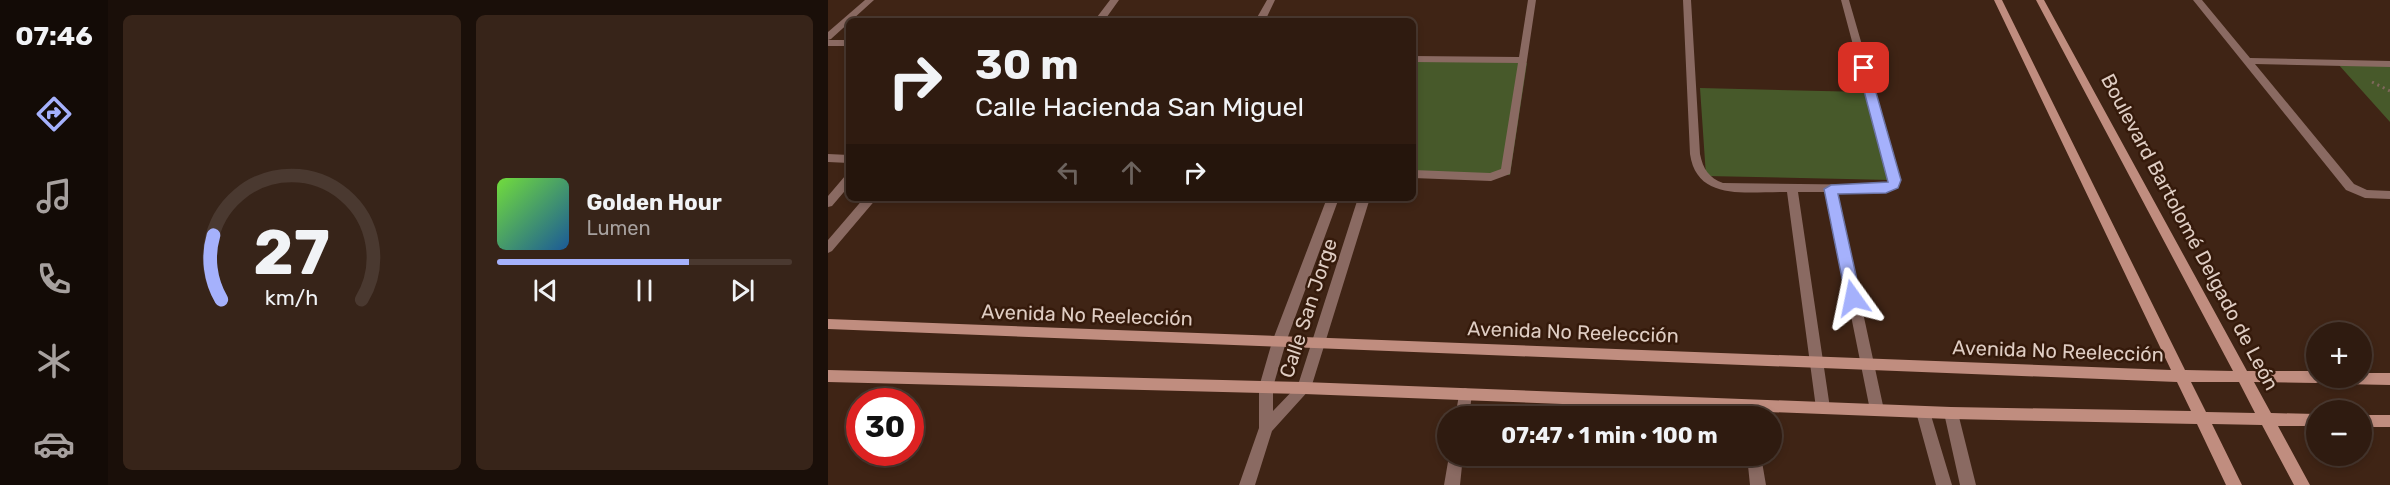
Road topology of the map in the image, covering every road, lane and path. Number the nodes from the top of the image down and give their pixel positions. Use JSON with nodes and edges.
{"nodes":[{"id":1,"x":870,"y":0,"type":"edge"},
{"id":2,"x":1115,"y":0,"type":"edge"},
{"id":3,"x":1272,"y":0,"type":"edge"},
{"id":4,"x":1532,"y":0,"type":"edge"},
{"id":5,"x":1687,"y":0,"type":"edge"},
{"id":6,"x":1845,"y":0,"type":"edge"},
{"id":7,"x":1998,"y":0,"type":"edge"},
{"id":8,"x":2040,"y":0,"type":"edge"},
{"id":9,"x":2197,"y":0,"type":"edge"},
{"id":10,"x":850,"y":18,"type":"edge"},
{"id":11,"x":1101,"y":18,"type":"edge"},
{"id":12,"x":1262,"y":18,"type":"edge"},
{"id":13,"x":846,"y":22,"type":"edge"},
{"id":14,"x":828,"y":38,"type":"edge"},
{"id":15,"x":828,"y":43,"type":"edge"},
{"id":16,"x":846,"y":43,"type":"edge"},
{"id":17,"x":1416,"y":58,"type":"edge"},
{"id":18,"x":1522,"y":60,"type":"junction"},
{"id":19,"x":2246,"y":61,"type":"junction"},
{"id":20,"x":2390,"y":64,"type":"edge"},
{"id":21,"x":828,"y":158,"type":"edge"},
{"id":22,"x":846,"y":159,"type":"edge"},
{"id":23,"x":1416,"y":174,"type":"edge"},
{"id":24,"x":846,"y":182,"type":"edge"},
{"id":25,"x":1792,"y":189,"type":"junction"},
{"id":26,"x":1831,"y":189,"type":"junction"},
{"id":27,"x":2390,"y":195,"type":"edge"},
{"id":28,"x":868,"y":201,"type":"edge"},
{"id":29,"x":1332,"y":201,"type":"edge"},
{"id":30,"x":1363,"y":201,"type":"edge"},
{"id":31,"x":828,"y":202,"type":"edge"},
{"id":32,"x":828,"y":248,"type":"edge"},
{"id":33,"x":828,"y":324,"type":"edge"},
{"id":34,"x":1280,"y":342,"type":"junction"},
{"id":35,"x":1317,"y":342,"type":"junction"},
{"id":36,"x":1817,"y":361,"type":"junction"},
{"id":37,"x":1867,"y":363,"type":"junction"},
{"id":38,"x":2243,"y":375,"type":"junction"},
{"id":39,"x":828,"y":376,"type":"edge"},
{"id":40,"x":2181,"y":376,"type":"junction"},
{"id":41,"x":2306,"y":377,"type":"edge"},
{"id":42,"x":2372,"y":379,"type":"edge"},
{"id":43,"x":2390,"y":379,"type":"edge"},
{"id":44,"x":1266,"y":387,"type":"junction"},
{"id":45,"x":1304,"y":388,"type":"junction"},
{"id":46,"x":1465,"y":394,"type":"junction"},
{"id":47,"x":1463,"y":406,"type":"edge"},
{"id":48,"x":1665,"y":406,"type":"edge"},
{"id":49,"x":1824,"y":408,"type":"junction"},
{"id":50,"x":1782,"y":410,"type":"edge"},
{"id":51,"x":1877,"y":410,"type":"junction"},
{"id":52,"x":1923,"y":412,"type":"junction"},
{"id":53,"x":1951,"y":413,"type":"junction"},
{"id":54,"x":2202,"y":419,"type":"junction"},
{"id":55,"x":2267,"y":420,"type":"junction"},
{"id":56,"x":2306,"y":420,"type":"edge"},
{"id":57,"x":2372,"y":421,"type":"edge"},
{"id":58,"x":2390,"y":421,"type":"edge"},
{"id":59,"x":1266,"y":428,"type":"junction"},
{"id":60,"x":1455,"y":466,"type":"edge"},
{"id":61,"x":1755,"y":466,"type":"edge"},
{"id":62,"x":1247,"y":485,"type":"edge"},
{"id":63,"x":1452,"y":485,"type":"edge"},
{"id":64,"x":1758,"y":485,"type":"edge"},
{"id":65,"x":1944,"y":485,"type":"edge"},
{"id":66,"x":1968,"y":485,"type":"edge"},
{"id":67,"x":2234,"y":485,"type":"edge"},
{"id":68,"x":2302,"y":485,"type":"edge"}],
"edges":[{"from":1,"to":10,"type":"street"},
{"from":2,"to":11,"type":"street"},
{"from":3,"to":12,"type":"street"},
{"from":4,"to":18,"type":"street"},
{"from":5,"to":25,"type":"street"},
{"from":6,"to":26,"type":"street"},
{"from":7,"to":40,"type":"main road"},
{"from":8,"to":38,"type":"main road","name":"Boulevard Bartolomé Delgado de León"},
{"from":9,"to":19,"type":"street"},
{"from":13,"to":14,"type":"street"},
{"from":15,"to":16,"type":"street"},
{"from":17,"to":18,"type":"street"},
{"from":18,"to":23,"type":"street"},
{"from":19,"to":20,"type":"street"},
{"from":19,"to":27,"type":"street"},
{"from":21,"to":22,"type":"street"},
{"from":24,"to":31,"type":"street"},
{"from":25,"to":26,"type":"street"},
{"from":25,"to":36,"type":"street"},
{"from":26,"to":37,"type":"street"},
{"from":28,"to":32,"type":"street"},
{"from":29,"to":34,"type":"street","name":"Calle San Jorge"},
{"from":30,"to":35,"type":"street","name":"Calle San Jorge"},
{"from":33,"to":34,"type":"main road","name":"Avenida No Reelección"},
{"from":34,"to":35,"type":"main road","name":"Avenida No Reelección"},
{"from":34,"to":44,"type":"street","name":"Calle San Jorge"},
{"from":35,"to":36,"type":"main road","name":"Avenida No Reelección"},
{"from":35,"to":45,"type":"street","name":"Calle San Jorge"},
{"from":36,"to":37,"type":"main road","name":"Avenida No Reelección"},
{"from":36,"to":49,"type":"street"},
{"from":37,"to":40,"type":"main road","name":"Avenida No Reelección"},
{"from":37,"to":51,"type":"street"},
{"from":38,"to":40,"type":"main road","name":"Avenida No Reelección"},
{"from":38,"to":41,"type":"main road","name":"Avenida No Reelección"},
{"from":38,"to":55,"type":"main road","name":"Boulevard Bartolomé Delgado de León"},
{"from":39,"to":44,"type":"main road"},
{"from":40,"to":54,"type":"main road"},
{"from":42,"to":43,"type":"main road"},
{"from":44,"to":45,"type":"main road"},
{"from":44,"to":59,"type":"street","name":"Calle San Jorge"},
{"from":45,"to":46,"type":"main road"},
{"from":45,"to":59,"type":"street","name":"Calle San Jorge"},
{"from":46,"to":47,"type":"street"},
{"from":46,"to":48,"type":"main road"},
{"from":49,"to":50,"type":"main road"},
{"from":49,"to":51,"type":"main road"},
{"from":51,"to":52,"type":"main road"},
{"from":52,"to":53,"type":"main road"},
{"from":52,"to":65,"type":"street"},
{"from":53,"to":54,"type":"main road"},
{"from":53,"to":66,"type":"street"},
{"from":54,"to":55,"type":"main road"},
{"from":54,"to":67,"type":"main road"},
{"from":55,"to":56,"type":"main road"},
{"from":55,"to":68,"type":"main road","name":"Boulevard Bartolomé Delgado de León"},
{"from":57,"to":58,"type":"main road"},
{"from":59,"to":62,"type":"street"},
{"from":60,"to":63,"type":"street"},
{"from":61,"to":64,"type":"street"}]}
